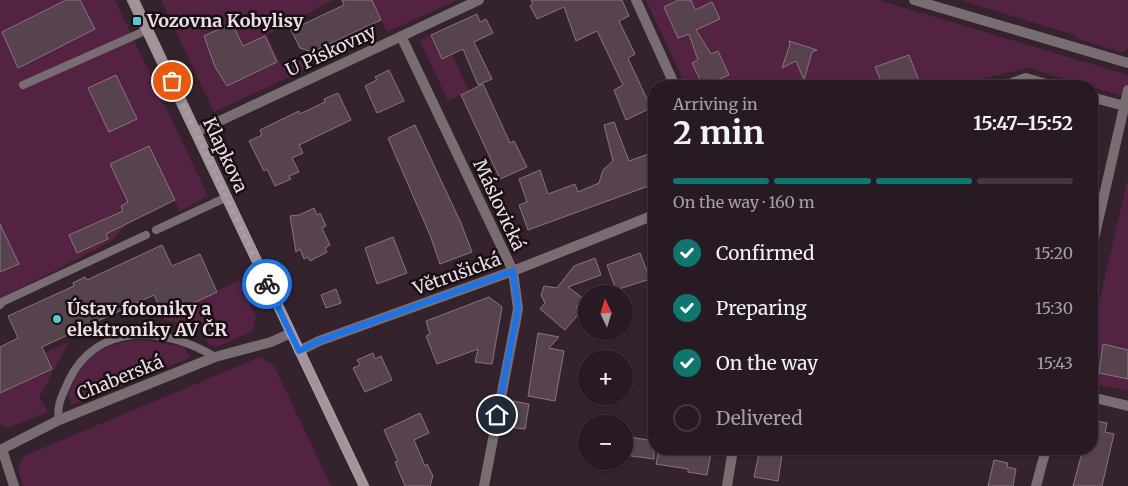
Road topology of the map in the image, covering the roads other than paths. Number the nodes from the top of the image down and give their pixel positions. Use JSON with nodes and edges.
{"nodes":[{"id":1,"x":133,"y":0,"type":"edge"},
{"id":2,"x":479,"y":0,"type":"edge"},
{"id":3,"x":636,"y":0,"type":"edge"},
{"id":4,"x":914,"y":0,"type":"edge"},
{"id":5,"x":147,"y":30,"type":"junction"},
{"id":6,"x":402,"y":36,"type":"junction"},
{"id":7,"x":1128,"y":63,"type":"edge"},
{"id":8,"x":672,"y":80,"type":"edge"},
{"id":9,"x":1020,"y":80,"type":"edge"},
{"id":10,"x":1033,"y":80,"type":"edge"},
{"id":11,"x":24,"y":85,"type":"dead end"},
{"id":12,"x":1128,"y":90,"type":"edge"},
{"id":13,"x":1098,"y":99,"type":"edge"},
{"id":14,"x":1126,"y":107,"type":"edge"},
{"id":15,"x":196,"y":132,"type":"junction"},
{"id":16,"x":227,"y":197,"type":"junction"},
{"id":17,"x":648,"y":217,"type":"edge"},
{"id":18,"x":1098,"y":223,"type":"edge"},
{"id":19,"x":156,"y":230,"type":"dead end"},
{"id":20,"x":146,"y":235,"type":"dead end"},
{"id":21,"x":513,"y":271,"type":"junction"},
{"id":22,"x":0,"y":305,"type":"edge"},
{"id":23,"x":291,"y":333,"type":"junction"},
{"id":24,"x":299,"y":351,"type":"junction"},
{"id":25,"x":215,"y":357,"type":"junction"},
{"id":26,"x":1098,"y":399,"type":"edge"},
{"id":27,"x":1128,"y":406,"type":"edge"},
{"id":28,"x":59,"y":420,"type":"junction"},
{"id":29,"x":1,"y":447,"type":"edge"},
{"id":30,"x":732,"y":455,"type":"edge"},
{"id":31,"x":1044,"y":455,"type":"edge"},
{"id":32,"x":14,"y":486,"type":"edge"},
{"id":33,"x":364,"y":486,"type":"edge"},
{"id":34,"x":484,"y":486,"type":"edge"},
{"id":35,"x":727,"y":486,"type":"edge"},
{"id":36,"x":1036,"y":486,"type":"edge"}],
"edges":[{"from":1,"to":5,"type":"street","name":"Klapkova"},
{"from":2,"to":6,"type":"street","name":"U Pískovny"},
{"from":3,"to":8,"type":"street"},
{"from":4,"to":7,"type":"street"},
{"from":5,"to":11,"type":"lane"},
{"from":5,"to":15,"type":"street","name":"Klapkova"},
{"from":6,"to":15,"type":"street","name":"U Pískovny"},
{"from":6,"to":21,"type":"street","name":"Máslovická"},
{"from":9,"to":10,"type":"street"},
{"from":12,"to":14,"type":"street"},
{"from":13,"to":14,"type":"street"},
{"from":14,"to":18,"type":"street"},
{"from":15,"to":16,"type":"street","name":"Klapkova"},
{"from":16,"to":19,"type":"lane"},
{"from":16,"to":23,"type":"street","name":"Klapkova"},
{"from":17,"to":21,"type":"street","name":"Větrušická"},
{"from":20,"to":22,"type":"lane"},
{"from":21,"to":24,"type":"street","name":"Větrušická"},
{"from":21,"to":34,"type":"street","name":"Máslovická"},
{"from":23,"to":24,"type":"street","name":"Klapkova"},
{"from":23,"to":25,"type":"street","name":"Chaberská"},
{"from":24,"to":33,"type":"street","name":"Klapkova"},
{"from":25,"to":28,"type":"street","name":"Chaberská"},
{"from":25,"to":28,"type":"lane"},
{"from":26,"to":27,"type":"street"},
{"from":28,"to":29,"type":"street","name":"Chaberská"},
{"from":29,"to":32,"type":"street","name":"Chaberská"},
{"from":30,"to":35,"type":"street"},
{"from":31,"to":36,"type":"street"}]}
